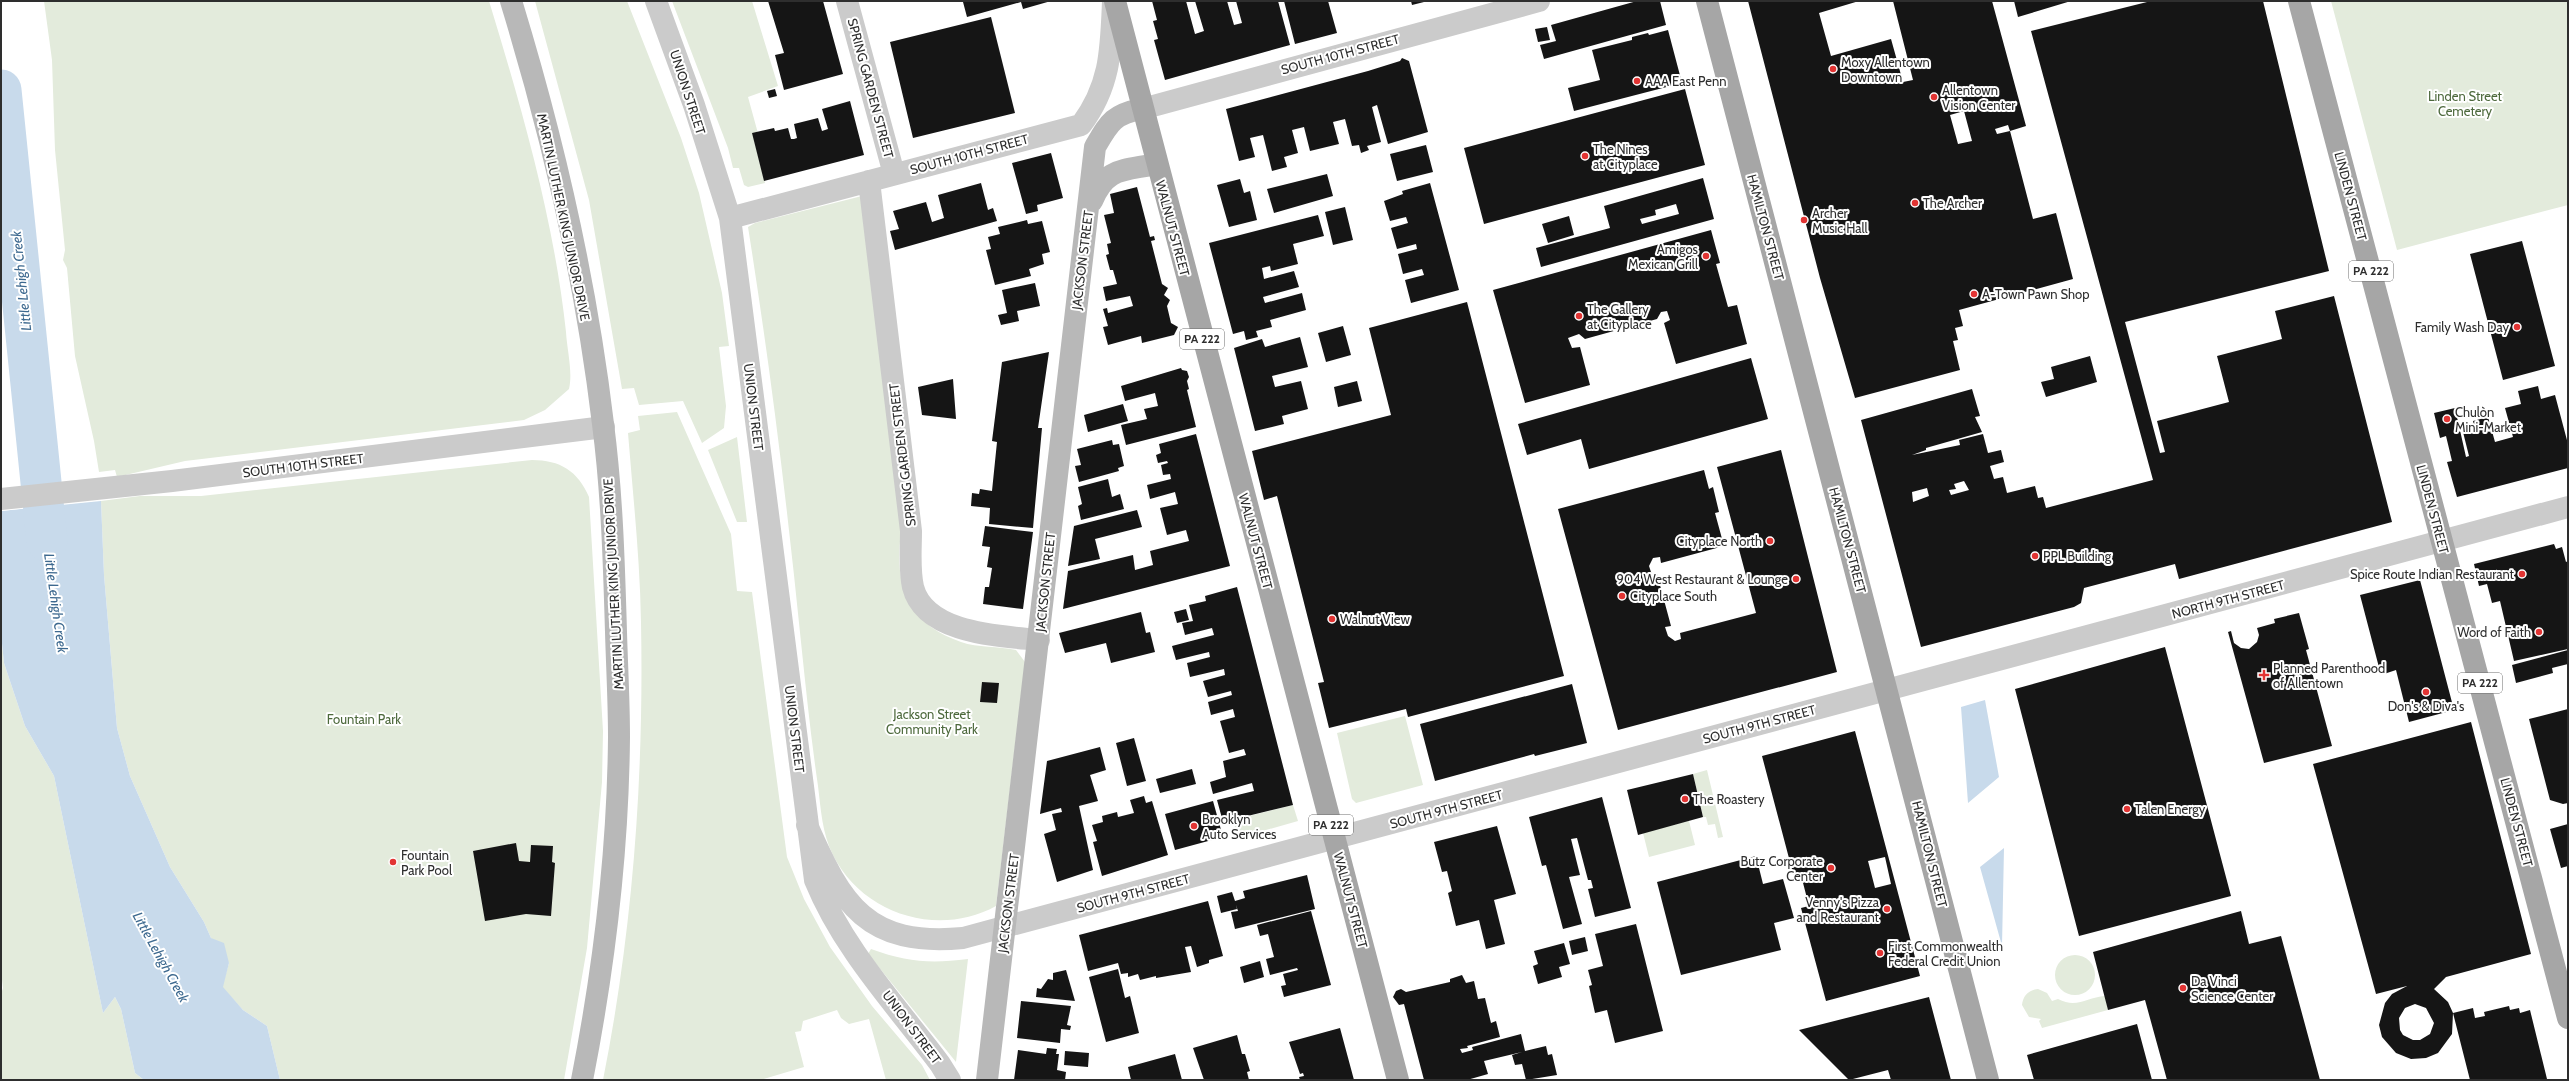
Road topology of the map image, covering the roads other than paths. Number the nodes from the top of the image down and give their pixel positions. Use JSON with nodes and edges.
{"nodes":[{"id":1,"x":511,"y":1,"type":"edge"},
{"id":2,"x":656,"y":1,"type":"edge"},
{"id":3,"x":847,"y":1,"type":"edge"},
{"id":4,"x":1114,"y":1,"type":"edge"},
{"id":5,"x":1539,"y":1,"type":"edge"},
{"id":6,"x":1707,"y":1,"type":"edge"},
{"id":7,"x":2299,"y":1,"type":"edge"},
{"id":8,"x":1142,"y":109,"type":"junction"},
{"id":9,"x":1081,"y":125,"type":"junction"},
{"id":10,"x":1095,"y":147,"type":"junction"},
{"id":11,"x":1156,"y":164,"type":"junction"},
{"id":12,"x":894,"y":174,"type":"junction"},
{"id":13,"x":869,"y":181,"type":"junction"},
{"id":14,"x":1087,"y":216,"type":"junction"},
{"id":15,"x":730,"y":218,"type":"junction"},
{"id":16,"x":604,"y":427,"type":"junction"},
{"id":17,"x":1,"y":499,"type":"edge"},
{"id":18,"x":2568,"y":507,"type":"edge"},
{"id":19,"x":2441,"y":541,"type":"junction"},
{"id":20,"x":1039,"y":640,"type":"junction"},
{"id":21,"x":1888,"y":689,"type":"junction"},
{"id":22,"x":807,"y":824,"type":"junction"},
{"id":23,"x":1335,"y":838,"type":"junction"},
{"id":24,"x":1005,"y":928,"type":"junction"},
{"id":25,"x":2568,"y":1018,"type":"edge"},
{"id":26,"x":582,"y":1080,"type":"edge"},
{"id":27,"x":950,"y":1080,"type":"edge"},
{"id":28,"x":987,"y":1080,"type":"edge"},
{"id":29,"x":1398,"y":1080,"type":"edge"},
{"id":30,"x":1988,"y":1080,"type":"edge"}],
"edges":[{"from":1,"to":16,"type":"street","name":"MARTIN LUTHER KING JUNIOR DRIVE"},
{"from":2,"to":15,"type":"street","name":"UNION STREET"},
{"from":3,"to":12,"type":"street","name":"SPRING GARDEN STREET"},
{"from":4,"to":8,"type":"main road","name":"WALNUT STREET","number":"PA 222"},
{"from":4,"to":9,"type":"street"},
{"from":5,"to":8,"type":"street","name":"SOUTH 10TH STREET"},
{"from":6,"to":21,"type":"main road","name":"HAMILTON STREET"},
{"from":7,"to":19,"type":"main road","name":"LINDEN STREET","number":"PA 222"},
{"from":8,"to":10,"type":"street","name":"JACKSON STREET"},
{"from":8,"to":11,"type":"main road","name":"WALNUT STREET","number":"PA 222"},
{"from":9,"to":10,"type":"street"},
{"from":9,"to":12,"type":"street","name":"SOUTH 10TH STREET"},
{"from":10,"to":14,"type":"street","name":"JACKSON STREET"},
{"from":11,"to":14,"type":"street"},
{"from":11,"to":23,"type":"main road","name":"WALNUT STREET","number":"PA 222"},
{"from":12,"to":13,"type":"street","name":"SOUTH 10TH STREET"},
{"from":13,"to":15,"type":"street","name":"SOUTH 10TH STREET"},
{"from":13,"to":20,"type":"street","name":"SPRING GARDEN STREET"},
{"from":14,"to":20,"type":"street","name":"JACKSON STREET"},
{"from":15,"to":22,"type":"street","name":"UNION STREET"},
{"from":16,"to":17,"type":"street","name":"SOUTH 10TH STREET"},
{"from":16,"to":26,"type":"street","name":"MARTIN LUTHER KING JUNIOR DRIVE"},
{"from":18,"to":19,"type":"street","name":"NORTH 9TH STREET"},
{"from":19,"to":21,"type":"street","name":"NORTH 9TH STREET"},
{"from":19,"to":25,"type":"main road","name":"LINDEN STREET","number":"PA 222"},
{"from":20,"to":24,"type":"street","name":"JACKSON STREET"},
{"from":21,"to":23,"type":"street","name":"SOUTH 9TH STREET"},
{"from":21,"to":30,"type":"main road","name":"HAMILTON STREET"},
{"from":22,"to":24,"type":"street","name":"UNION STREET"},
{"from":22,"to":27,"type":"street","name":"UNION STREET"},
{"from":23,"to":24,"type":"street","name":"SOUTH 9TH STREET"},
{"from":23,"to":29,"type":"main road","name":"WALNUT STREET","number":"PA 222"},
{"from":24,"to":28,"type":"street","name":"JACKSON STREET"}]}
